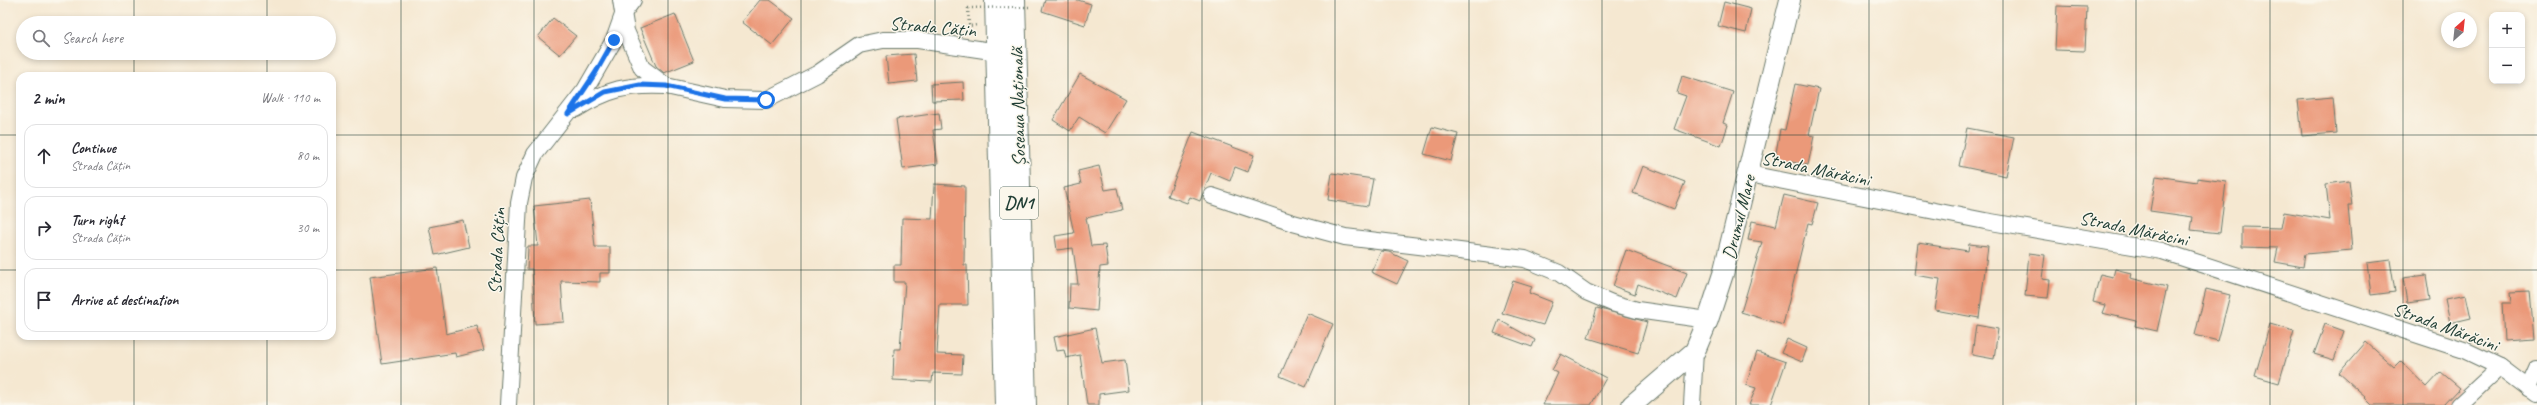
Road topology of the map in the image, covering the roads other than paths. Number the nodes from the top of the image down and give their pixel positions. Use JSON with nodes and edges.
{"nodes":[{"id":1,"x":1790,"y":0,"type":"edge"},
{"id":2,"x":986,"y":1,"type":"edge"},
{"id":3,"x":1021,"y":3,"type":"edge"},
{"id":4,"x":626,"y":4,"type":"edge"},
{"id":5,"x":998,"y":52,"type":"junction"},
{"id":6,"x":666,"y":86,"type":"junction"},
{"id":7,"x":568,"y":114,"type":"junction"},
{"id":8,"x":1749,"y":174,"type":"junction"},
{"id":9,"x":1212,"y":196,"type":"dead end"},
{"id":10,"x":1708,"y":320,"type":"junction"},
{"id":11,"x":1695,"y":351,"type":"junction"},
{"id":12,"x":2500,"y":367,"type":"junction"},
{"id":13,"x":2537,"y":368,"type":"edge"},
{"id":14,"x":2533,"y":392,"type":"edge"},
{"id":15,"x":508,"y":405,"type":"edge"},
{"id":16,"x":1006,"y":405,"type":"edge"},
{"id":17,"x":1025,"y":405,"type":"edge"},
{"id":18,"x":1632,"y":405,"type":"edge"},
{"id":19,"x":1692,"y":405,"type":"edge"},
{"id":20,"x":2459,"y":405,"type":"edge"}],
"edges":[{"from":1,"to":8,"type":"street","name":"Drumul Mare"},
{"from":2,"to":5,"type":"highway","name":"Șoseaua Națională","number":"DN1"},
{"from":3,"to":17,"type":"highway","name":"Șoseaua Națională","number":"DN1"},
{"from":4,"to":6,"type":"street","name":"Strada Cățin"},
{"from":4,"to":7,"type":"street","name":"Strada Cățin"},
{"from":5,"to":6,"type":"street","name":"Strada Cățin"},
{"from":5,"to":16,"type":"highway","name":"Șoseaua Națională","number":"DN1"},
{"from":6,"to":7,"type":"street","name":"Strada Cățin"},
{"from":7,"to":15,"type":"street","name":"Strada Cățin"},
{"from":8,"to":10,"type":"street","name":"Drumul Mare"},
{"from":8,"to":12,"type":"street","name":"Strada Mărăcini"},
{"from":9,"to":10,"type":"street"},
{"from":10,"to":11,"type":"street","name":"Drumul Mare"},
{"from":11,"to":18,"type":"street","name":"Drumul Mare"},
{"from":11,"to":19,"type":"street"},
{"from":12,"to":14,"type":"street","name":"Strada Mărăcini"},
{"from":12,"to":20,"type":"street","name":"Strada Mărăcini"},
{"from":13,"to":14,"type":"street","name":"Strada Mărăcini"}]}
